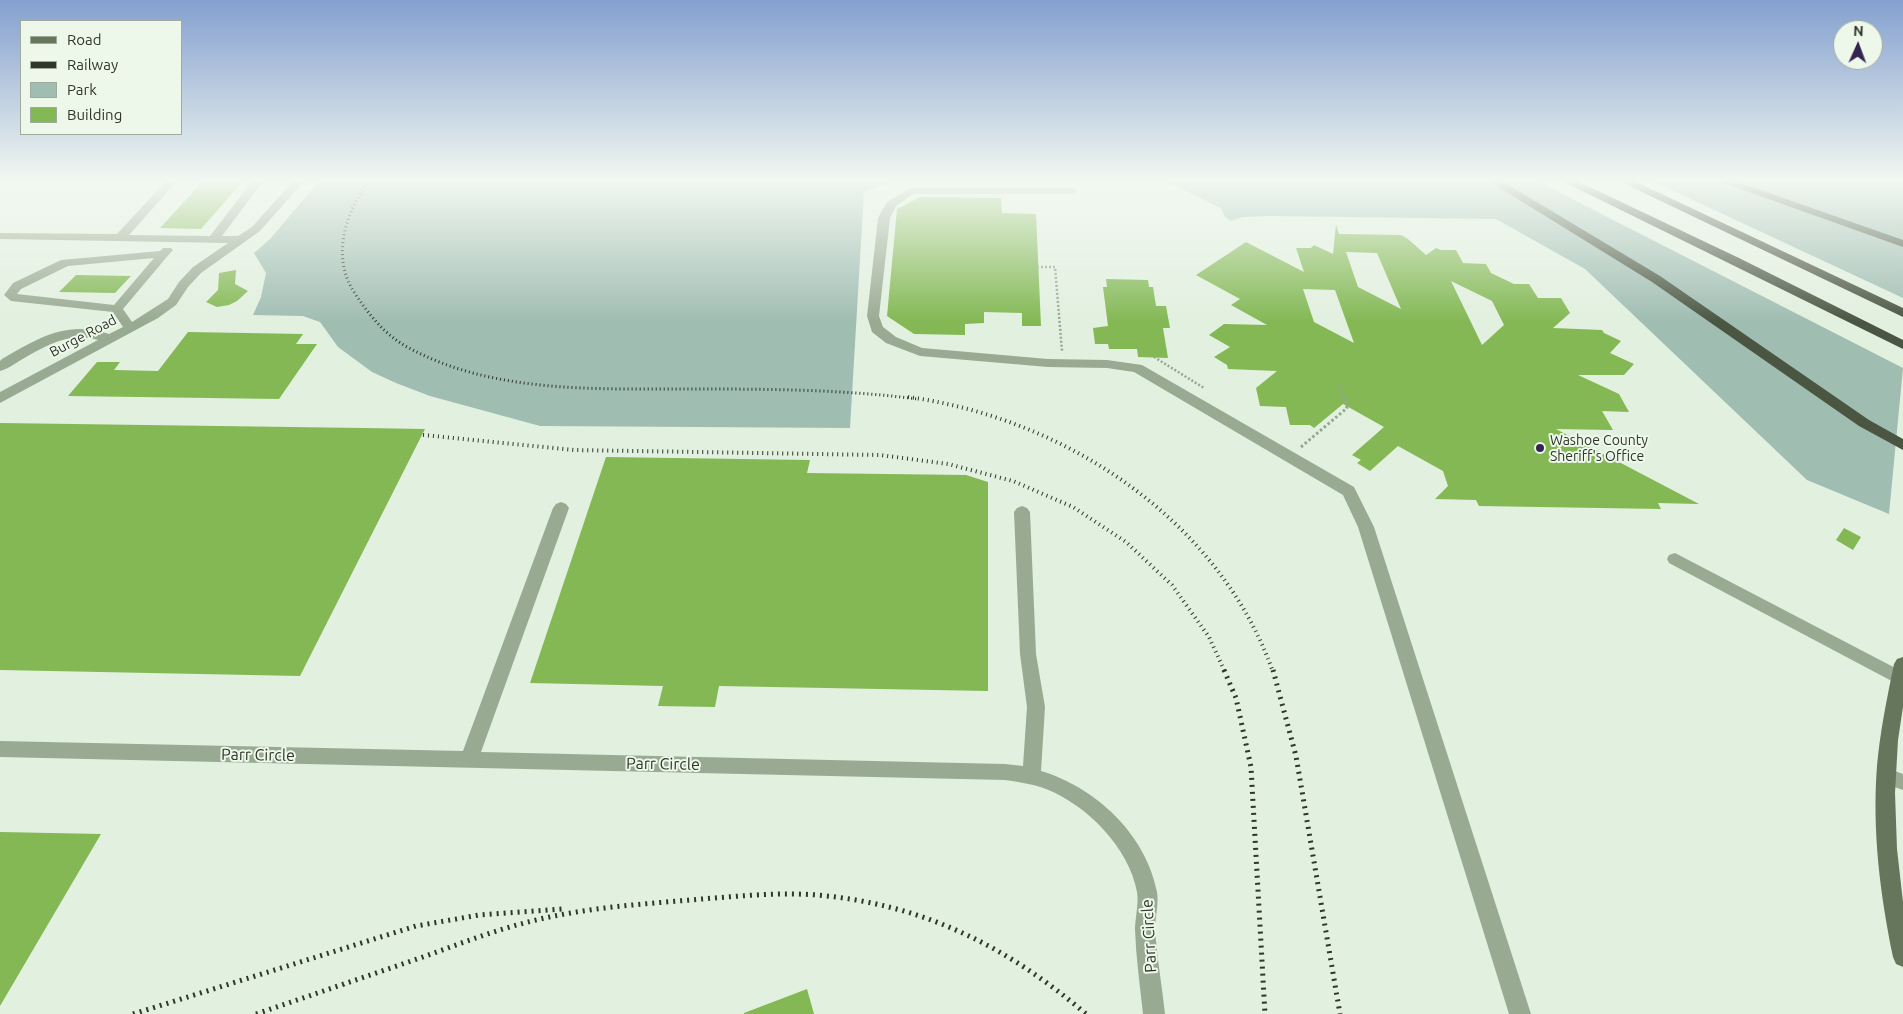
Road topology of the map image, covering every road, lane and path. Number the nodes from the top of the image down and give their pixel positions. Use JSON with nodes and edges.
{"nodes":[{"id":1,"x":130,"y":227,"type":"edge"},
{"id":2,"x":223,"y":227,"type":"edge"},
{"id":3,"x":258,"y":227,"type":"edge"},
{"id":4,"x":883,"y":227,"type":"edge"},
{"id":5,"x":1570,"y":227,"type":"edge"},
{"id":6,"x":1664,"y":227,"type":"edge"},
{"id":7,"x":1725,"y":227,"type":"edge"},
{"id":8,"x":1855,"y":227,"type":"edge"},
{"id":9,"x":0,"y":236,"type":"edge"},
{"id":10,"x":120,"y":238,"type":"junction"},
{"id":11,"x":176,"y":239,"type":"junction"},
{"id":12,"x":213,"y":240,"type":"junction"},
{"id":13,"x":241,"y":240,"type":"junction"},
{"id":14,"x":1903,"y":244,"type":"edge"},
{"id":15,"x":163,"y":254,"type":"junction"},
{"id":16,"x":1037,"y":267,"type":"dead end"},
{"id":17,"x":117,"y":309,"type":"junction"},
{"id":18,"x":1903,"y":313,"type":"edge"},
{"id":19,"x":130,"y":328,"type":"junction"},
{"id":20,"x":110,"y":339,"type":"junction"},
{"id":21,"x":1903,"y":345,"type":"edge"},
{"id":22,"x":1062,"y":352,"type":"dead end"},
{"id":23,"x":1154,"y":358,"type":"dead end"},
{"id":24,"x":0,"y":367,"type":"edge"},
{"id":25,"x":1339,"y":383,"type":"dead end"},
{"id":26,"x":1212,"y":392,"type":"dead end"},
{"id":27,"x":0,"y":398,"type":"edge"},
{"id":28,"x":1294,"y":442,"type":"dead end"},
{"id":29,"x":1903,"y":445,"type":"edge"},
{"id":30,"x":561,"y":508,"type":"dead end"},
{"id":31,"x":1022,"y":512,"type":"dead end"},
{"id":32,"x":1675,"y":559,"type":"dead end"},
{"id":33,"x":1902,"y":674,"type":"edge"},
{"id":34,"x":0,"y":749,"type":"edge"},
{"id":35,"x":469,"y":760,"type":"junction"},
{"id":36,"x":1031,"y":776,"type":"junction"},
{"id":37,"x":1895,"y":779,"type":"edge"},
{"id":38,"x":1903,"y":957,"type":"edge"},
{"id":39,"x":1154,"y":1014,"type":"edge"},
{"id":40,"x":1520,"y":1014,"type":"edge"}],
"edges":[{"from":1,"to":10,"type":"street"},
{"from":2,"to":12,"type":"street"},
{"from":3,"to":13,"type":"street","name":"Burge Road"},
{"from":4,"to":40,"type":"street"},
{"from":5,"to":29,"type":"highway"},
{"from":6,"to":21,"type":"highway"},
{"from":7,"to":18,"type":"highway"},
{"from":8,"to":14,"type":"highway"},
{"from":9,"to":10,"type":"street"},
{"from":10,"to":11,"type":"street"},
{"from":11,"to":12,"type":"street"},
{"from":11,"to":15,"type":"street"},
{"from":12,"to":13,"type":"street"},
{"from":13,"to":19,"type":"street","name":"Burge Road"},
{"from":15,"to":17,"type":"street"},
{"from":15,"to":17,"type":"street"},
{"from":16,"to":22,"type":"path"},
{"from":17,"to":19,"type":"street"},
{"from":19,"to":20,"type":"street","name":"Burge Road"},
{"from":20,"to":24,"type":"street"},
{"from":20,"to":27,"type":"street","name":"Burge Road"},
{"from":23,"to":26,"type":"path"},
{"from":25,"to":28,"type":"path"},
{"from":30,"to":35,"type":"street"},
{"from":31,"to":36,"type":"street"},
{"from":32,"to":33,"type":"street"},
{"from":33,"to":37,"type":"main road"},
{"from":34,"to":35,"type":"street","name":"Parr Circle"},
{"from":35,"to":36,"type":"street","name":"Parr Circle"},
{"from":36,"to":39,"type":"street","name":"Parr Circle"},
{"from":37,"to":38,"type":"main road"}]}
